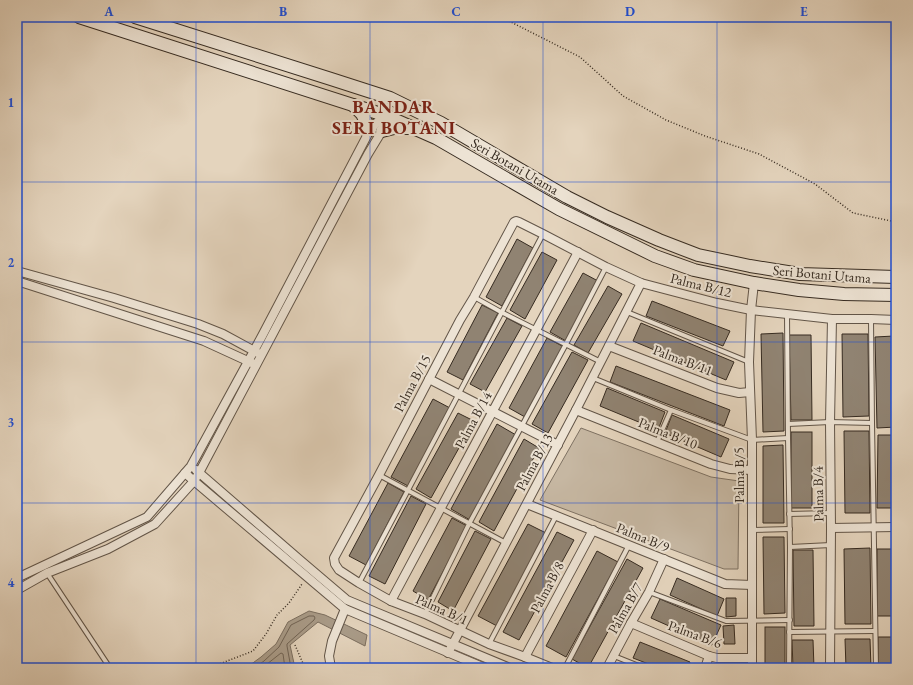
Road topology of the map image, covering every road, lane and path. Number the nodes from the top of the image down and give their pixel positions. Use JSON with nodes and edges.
{"nodes":[{"id":1,"x":80,"y":17,"type":"edge"},
{"id":2,"x":135,"y":17,"type":"edge"},
{"id":3,"x":275,"y":17,"type":"edge"},
{"id":4,"x":279,"y":17,"type":"edge"},
{"id":5,"x":501,"y":17,"type":"edge"},
{"id":6,"x":97,"y":20,"type":"edge"},
{"id":7,"x":375,"y":93,"type":"junction"},
{"id":8,"x":352,"y":105,"type":"junction"},
{"id":9,"x":384,"y":115,"type":"junction"},
{"id":10,"x":429,"y":117,"type":"junction"},
{"id":11,"x":416,"y":128,"type":"junction"},
{"id":12,"x":376,"y":130,"type":"junction"},
{"id":13,"x":514,"y":222,"type":"joint"},
{"id":14,"x":896,"y":222,"type":"edge"},
{"id":15,"x":543,"y":234,"type":"junction"},
{"id":16,"x":578,"y":252,"type":"junction"},
{"id":17,"x":606,"y":267,"type":"junction"},
{"id":18,"x":17,"y":271,"type":"edge"},
{"id":19,"x":896,"y":277,"type":"edge"},
{"id":20,"x":17,"y":281,"type":"edge"},
{"id":21,"x":641,"y":283,"type":"junction"},
{"id":22,"x":754,"y":283,"type":"junction"},
{"id":23,"x":896,"y":294,"type":"edge"},
{"id":24,"x":474,"y":297,"type":"junction"},
{"id":25,"x":751,"y":310,"type":"junction"},
{"id":26,"x":501,"y":312,"type":"junction"},
{"id":27,"x":627,"y":312,"type":"junction"},
{"id":28,"x":787,"y":314,"type":"junction"},
{"id":29,"x":871,"y":319,"type":"junction"},
{"id":30,"x":832,"y":320,"type":"junction"},
{"id":31,"x":896,"y":320,"type":"edge"},
{"id":32,"x":537,"y":329,"type":"junction"},
{"id":33,"x":566,"y":344,"type":"junction"},
{"id":34,"x":609,"y":346,"type":"junction"},
{"id":35,"x":254,"y":350,"type":"junction"},
{"id":36,"x":262,"y":355,"type":"junction"},
{"id":37,"x":248,"y":361,"type":"junction"},
{"id":38,"x":601,"y":362,"type":"junction"},
{"id":39,"x":749,"y":362,"type":"junction"},
{"id":40,"x":256,"y":365,"type":"junction"},
{"id":41,"x":593,"y":378,"type":"junction"},
{"id":42,"x":429,"y":379,"type":"junction"},
{"id":43,"x":750,"y":392,"type":"junction"},
{"id":44,"x":458,"y":394,"type":"junction"},
{"id":45,"x":576,"y":410,"type":"junction"},
{"id":46,"x":671,"y":410,"type":"junction"},
{"id":47,"x":493,"y":411,"type":"junction"},
{"id":48,"x":830,"y":422,"type":"junction"},
{"id":49,"x":872,"y":423,"type":"junction"},
{"id":50,"x":788,"y":424,"type":"junction"},
{"id":51,"x":521,"y":426,"type":"junction"},
{"id":52,"x":788,"y":438,"type":"junction"},
{"id":53,"x":752,"y":440,"type":"junction"},
{"id":54,"x":658,"y":442,"type":"junction"},
{"id":55,"x":558,"y":445,"type":"junction"},
{"id":56,"x":208,"y":456,"type":"junction"},
{"id":57,"x":191,"y":466,"type":"junction"},
{"id":58,"x":752,"y":470,"type":"junction"},
{"id":59,"x":185,"y":472,"type":"junction"},
{"id":60,"x":199,"y":473,"type":"junction"},
{"id":61,"x":379,"y":475,"type":"junction"},
{"id":62,"x":194,"y":481,"type":"junction"},
{"id":63,"x":212,"y":484,"type":"junction"},
{"id":64,"x":185,"y":491,"type":"junction"},
{"id":65,"x":407,"y":491,"type":"junction"},
{"id":66,"x":207,"y":492,"type":"junction"},
{"id":67,"x":527,"y":504,"type":"junction"},
{"id":68,"x":441,"y":509,"type":"junction"},
{"id":69,"x":830,"y":513,"type":"junction"},
{"id":70,"x":789,"y":514,"type":"junction"},
{"id":71,"x":556,"y":515,"type":"junction"},
{"id":72,"x":470,"y":524,"type":"junction"},
{"id":73,"x":874,"y":527,"type":"junction"},
{"id":74,"x":896,"y":527,"type":"edge"},
{"id":75,"x":831,"y":528,"type":"junction"},
{"id":76,"x":790,"y":529,"type":"junction"},
{"id":77,"x":593,"y":530,"type":"junction"},
{"id":78,"x":752,"y":530,"type":"junction"},
{"id":79,"x":506,"y":543,"type":"junction"},
{"id":80,"x":630,"y":544,"type":"junction"},
{"id":81,"x":831,"y":545,"type":"junction"},
{"id":82,"x":790,"y":547,"type":"junction"},
{"id":83,"x":334,"y":558,"type":"joint"},
{"id":84,"x":664,"y":559,"type":"junction"},
{"id":85,"x":47,"y":574,"type":"junction"},
{"id":86,"x":306,"y":577,"type":"junction"},
{"id":87,"x":17,"y":578,"type":"edge"},
{"id":88,"x":359,"y":583,"type":"junction"},
{"id":89,"x":752,"y":585,"type":"junction"},
{"id":90,"x":17,"y":590,"type":"edge"},
{"id":91,"x":649,"y":592,"type":"junction"},
{"id":92,"x":392,"y":600,"type":"junction"},
{"id":93,"x":343,"y":613,"type":"junction"},
{"id":94,"x":425,"y":614,"type":"junction"},
{"id":95,"x":790,"y":620,"type":"junction"},
{"id":96,"x":752,"y":621,"type":"junction"},
{"id":97,"x":631,"y":623,"type":"junction"},
{"id":98,"x":459,"y":631,"type":"junction"},
{"id":99,"x":830,"y":631,"type":"junction"},
{"id":100,"x":875,"y":631,"type":"junction"},
{"id":101,"x":789,"y":632,"type":"junction"},
{"id":102,"x":453,"y":644,"type":"junction"},
{"id":103,"x":489,"y":644,"type":"junction"},
{"id":104,"x":295,"y":645,"type":"dead end"},
{"id":105,"x":448,"y":653,"type":"junction"},
{"id":106,"x":613,"y":655,"type":"junction"},
{"id":107,"x":709,"y":656,"type":"junction"},
{"id":108,"x":525,"y":657,"type":"junction"},
{"id":109,"x":752,"y":658,"type":"junction"},
{"id":110,"x":110,"y":668,"type":"edge"},
{"id":111,"x":209,"y":668,"type":"edge"},
{"id":112,"x":305,"y":668,"type":"edge"},
{"id":113,"x":331,"y":668,"type":"edge"},
{"id":114,"x":485,"y":668,"type":"edge"},
{"id":115,"x":510,"y":668,"type":"edge"},
{"id":116,"x":552,"y":668,"type":"edge"},
{"id":117,"x":565,"y":668,"type":"edge"},
{"id":118,"x":607,"y":668,"type":"edge"},
{"id":119,"x":644,"y":668,"type":"edge"},
{"id":120,"x":705,"y":668,"type":"edge"},
{"id":121,"x":752,"y":668,"type":"edge"},
{"id":122,"x":790,"y":668,"type":"edge"},
{"id":123,"x":830,"y":668,"type":"edge"},
{"id":124,"x":876,"y":668,"type":"edge"}],
"edges":[{"from":1,"to":6,"type":"main road","name":"Seri Botani Utama"},
{"from":2,"to":7,"type":"main road","name":"Seri Botani Utama"},
{"from":3,"to":4,"type":"street"},
{"from":5,"to":14,"type":"path"},
{"from":6,"to":8,"type":"main road","name":"Seri Botani Utama"},
{"from":7,"to":9,"type":"main road"},
{"from":7,"to":10,"type":"main road","name":"Seri Botani Utama"},
{"from":8,"to":9,"type":"main road","name":"Seri Botani Utama"},
{"from":8,"to":12,"type":"main road"},
{"from":9,"to":10,"type":"main road"},
{"from":9,"to":11,"type":"main road","name":"Seri Botani Utama"},
{"from":9,"to":12,"type":"street"},
{"from":9,"to":12,"type":"street"},
{"from":10,"to":19,"type":"main road","name":"Seri Botani Utama"},
{"from":11,"to":12,"type":"main road"},
{"from":11,"to":22,"type":"main road","name":"Seri Botani Utama"},
{"from":12,"to":35,"type":"street"},
{"from":12,"to":36,"type":"street"},
{"from":13,"to":15,"type":"street","name":"Palma B/12"},
{"from":13,"to":24,"type":"street","name":"Palma B/15"},
{"from":15,"to":16,"type":"street","name":"Palma B/12"},
{"from":15,"to":26,"type":"lane"},
{"from":16,"to":17,"type":"street","name":"Palma B/12"},
{"from":16,"to":32,"type":"street","name":"Palma B/14"},
{"from":17,"to":21,"type":"street","name":"Palma B/12"},
{"from":17,"to":33,"type":"lane"},
{"from":18,"to":35,"type":"street"},
{"from":20,"to":37,"type":"street"},
{"from":21,"to":25,"type":"street","name":"Palma B/12"},
{"from":21,"to":27,"type":"street","name":"Palma B/13"},
{"from":22,"to":23,"type":"main road","name":"Seri Botani Utama"},
{"from":22,"to":25,"type":"street","name":"Palma B/5"},
{"from":24,"to":26,"type":"lane"},
{"from":24,"to":42,"type":"street","name":"Palma B/15"},
{"from":25,"to":28,"type":"street","name":"Palma B/12"},
{"from":25,"to":39,"type":"street","name":"Palma B/5"},
{"from":26,"to":32,"type":"lane"},
{"from":26,"to":44,"type":"lane"},
{"from":27,"to":34,"type":"street","name":"Palma B/13"},
{"from":27,"to":39,"type":"lane"},
{"from":28,"to":30,"type":"street","name":"Palma B/12"},
{"from":28,"to":50,"type":"lane"},
{"from":29,"to":30,"type":"street","name":"Palma B/12"},
{"from":29,"to":31,"type":"street","name":"Palma B/12"},
{"from":29,"to":49,"type":"lane"},
{"from":30,"to":48,"type":"street","name":"Palma B/4"},
{"from":32,"to":33,"type":"lane"},
{"from":32,"to":47,"type":"street","name":"Palma B/14"},
{"from":33,"to":38,"type":"lane"},
{"from":33,"to":51,"type":"lane"},
{"from":34,"to":38,"type":"street","name":"Palma B/13"},
{"from":34,"to":43,"type":"street","name":"Palma B/11"},
{"from":35,"to":36,"type":"street"},
{"from":35,"to":37,"type":"street"},
{"from":36,"to":40,"type":"street"},
{"from":37,"to":40,"type":"street"},
{"from":37,"to":57,"type":"street"},
{"from":38,"to":41,"type":"street","name":"Palma B/13"},
{"from":39,"to":43,"type":"street","name":"Palma B/5"},
{"from":40,"to":56,"type":"street"},
{"from":41,"to":45,"type":"street","name":"Palma B/13"},
{"from":41,"to":46,"type":"lane"},
{"from":42,"to":44,"type":"street"},
{"from":42,"to":61,"type":"street","name":"Palma B/15"},
{"from":43,"to":53,"type":"street","name":"Palma B/5"},
{"from":44,"to":47,"type":"street"},
{"from":44,"to":65,"type":"lane"},
{"from":45,"to":54,"type":"street","name":"Palma B/10"},
{"from":45,"to":55,"type":"street","name":"Palma B/13"},
{"from":46,"to":53,"type":"lane"},
{"from":46,"to":54,"type":"lane"},
{"from":47,"to":51,"type":"street"},
{"from":47,"to":68,"type":"street","name":"Palma B/14"},
{"from":48,"to":49,"type":"lane"},
{"from":48,"to":50,"type":"lane"},
{"from":48,"to":69,"type":"street","name":"Palma B/4"},
{"from":49,"to":73,"type":"lane"},
{"from":50,"to":52,"type":"lane"},
{"from":51,"to":55,"type":"street"},
{"from":51,"to":72,"type":"lane"},
{"from":52,"to":53,"type":"lane"},
{"from":52,"to":70,"type":"lane"},
{"from":53,"to":58,"type":"street","name":"Palma B/5"},
{"from":54,"to":58,"type":"street","name":"Palma B/10"},
{"from":55,"to":67,"type":"street","name":"Palma B/13"},
{"from":56,"to":60,"type":"street"},
{"from":56,"to":63,"type":"street"},
{"from":57,"to":59,"type":"street"},
{"from":57,"to":60,"type":"street"},
{"from":58,"to":78,"type":"street","name":"Palma B/5"},
{"from":59,"to":62,"type":"street"},
{"from":59,"to":87,"type":"street"},
{"from":60,"to":62,"type":"street"},
{"from":60,"to":63,"type":"street"},
{"from":61,"to":65,"type":"lane"},
{"from":61,"to":83,"type":"street","name":"Palma B/15"},
{"from":62,"to":64,"type":"street"},
{"from":62,"to":66,"type":"street"},
{"from":63,"to":102,"type":"street"},
{"from":64,"to":66,"type":"street"},
{"from":64,"to":85,"type":"street"},
{"from":65,"to":68,"type":"lane"},
{"from":65,"to":88,"type":"lane"},
{"from":66,"to":86,"type":"street"},
{"from":67,"to":71,"type":"street","name":"Palma B/9"},
{"from":67,"to":79,"type":"street","name":"Palma B/13"},
{"from":68,"to":72,"type":"lane"},
{"from":68,"to":92,"type":"street","name":"Palma B/14"},
{"from":69,"to":70,"type":"lane"},
{"from":69,"to":75,"type":"street","name":"Palma B/4"},
{"from":70,"to":76,"type":"lane"},
{"from":71,"to":77,"type":"street","name":"Palma B/9"},
{"from":71,"to":103,"type":"lane"},
{"from":72,"to":79,"type":"lane"},
{"from":72,"to":94,"type":"lane"},
{"from":73,"to":74,"type":"street"},
{"from":73,"to":75,"type":"street"},
{"from":73,"to":100,"type":"lane"},
{"from":75,"to":81,"type":"street","name":"Palma B/4"},
{"from":76,"to":78,"type":"lane"},
{"from":76,"to":82,"type":"lane"},
{"from":77,"to":80,"type":"street","name":"Palma B/9"},
{"from":77,"to":108,"type":"street","name":"Palma B/8"},
{"from":78,"to":89,"type":"street","name":"Palma B/5"},
{"from":79,"to":98,"type":"street","name":"Palma B/13"},
{"from":80,"to":84,"type":"street","name":"Palma B/9"},
{"from":80,"to":117,"type":"lane"},
{"from":81,"to":82,"type":"lane"},
{"from":81,"to":99,"type":"street","name":"Palma B/4"},
{"from":82,"to":95,"type":"lane"},
{"from":83,"to":88,"type":"street","name":"Palma B/1"},
{"from":84,"to":89,"type":"street","name":"Palma B/9"},
{"from":84,"to":91,"type":"street","name":"Palma B/7"},
{"from":85,"to":90,"type":"street"},
{"from":85,"to":110,"type":"lane"},
{"from":86,"to":93,"type":"street"},
{"from":86,"to":111,"type":"path"},
{"from":88,"to":92,"type":"street","name":"Palma B/1"},
{"from":89,"to":96,"type":"street","name":"Palma B/5"},
{"from":91,"to":96,"type":"lane"},
{"from":91,"to":97,"type":"street","name":"Palma B/7"},
{"from":92,"to":94,"type":"street","name":"Palma B/1"},
{"from":93,"to":105,"type":"street"},
{"from":93,"to":113,"type":"street"},
{"from":94,"to":98,"type":"street","name":"Palma B/1"},
{"from":95,"to":96,"type":"lane"},
{"from":95,"to":101,"type":"lane"},
{"from":96,"to":109,"type":"street","name":"Palma B/5"},
{"from":97,"to":106,"type":"street","name":"Palma B/7"},
{"from":97,"to":107,"type":"street","name":"Palma B/6"},
{"from":98,"to":102,"type":"street","name":"Palma B/13"},
{"from":98,"to":103,"type":"street","name":"Palma B/1"},
{"from":99,"to":100,"type":"lane"},
{"from":99,"to":101,"type":"lane"},
{"from":99,"to":123,"type":"street","name":"Palma B/4"},
{"from":100,"to":124,"type":"lane"},
{"from":101,"to":122,"type":"lane"},
{"from":102,"to":105,"type":"street","name":"Palma B/13"},
{"from":102,"to":115,"type":"street"},
{"from":103,"to":108,"type":"street","name":"Palma B/1"},
{"from":104,"to":112,"type":"path"},
{"from":105,"to":114,"type":"street"},
{"from":106,"to":118,"type":"street","name":"Palma B/7"},
{"from":106,"to":119,"type":"lane"},
{"from":107,"to":109,"type":"street","name":"Palma B/6"},
{"from":107,"to":120,"type":"street"},
{"from":108,"to":116,"type":"street","name":"Palma B/1"},
{"from":109,"to":121,"type":"street","name":"Palma B/5"}]}
